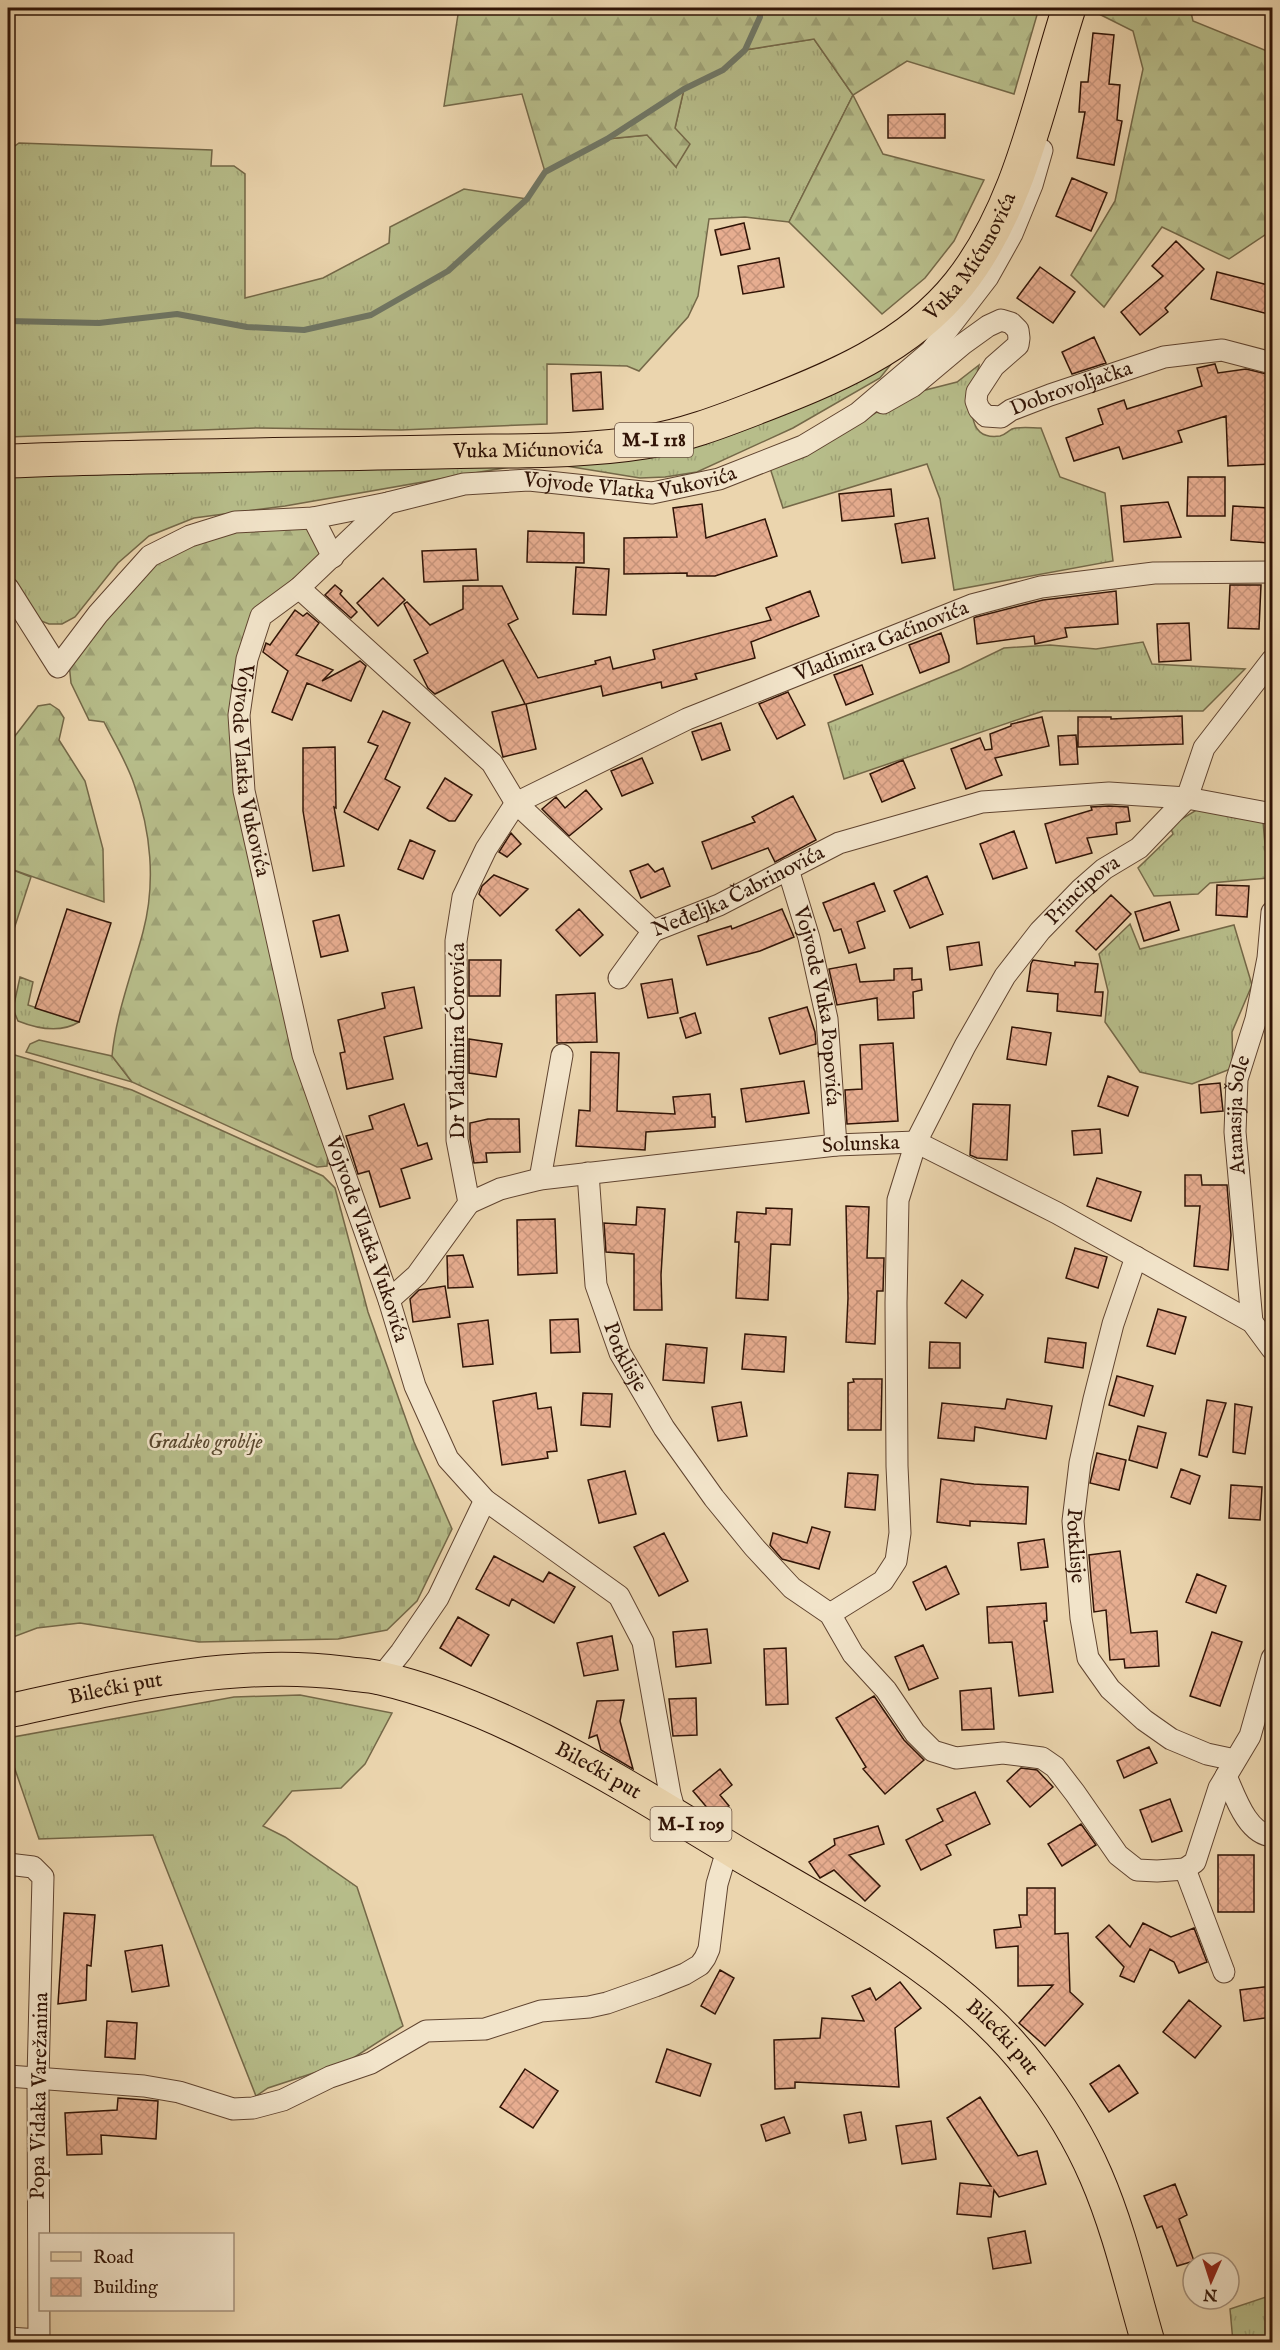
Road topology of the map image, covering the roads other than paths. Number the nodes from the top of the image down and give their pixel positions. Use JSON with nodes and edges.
{"nodes":[{"id":1,"x":1070,"y":8,"type":"edge"},
{"id":2,"x":1043,"y":93,"type":"junction"},
{"id":3,"x":1272,"y":363,"type":"edge"},
{"id":4,"x":858,"y":413,"type":"junction"},
{"id":5,"x":8,"y":461,"type":"edge"},
{"id":6,"x":388,"y":503,"type":"junction"},
{"id":7,"x":313,"y":518,"type":"junction"},
{"id":8,"x":333,"y":557,"type":"junction"},
{"id":9,"x":1272,"y":572,"type":"edge"},
{"id":10,"x":8,"y":588,"type":"edge"},
{"id":11,"x":299,"y":588,"type":"junction"},
{"id":12,"x":1272,"y":660,"type":"edge"},
{"id":13,"x":1187,"y":798,"type":"junction"},
{"id":14,"x":516,"y":802,"type":"junction"},
{"id":15,"x":1272,"y":814,"type":"edge"},
{"id":16,"x":788,"y":869,"type":"junction"},
{"id":17,"x":1272,"y":912,"type":"edge"},
{"id":18,"x":653,"y":931,"type":"junction"},
{"id":19,"x":619,"y":978,"type":"dead end"},
{"id":20,"x":562,"y":1055,"type":"dead end"},
{"id":21,"x":916,"y":1143,"type":"junction"},
{"id":22,"x":836,"y":1145,"type":"junction"},
{"id":23,"x":588,"y":1173,"type":"junction"},
{"id":24,"x":540,"y":1179,"type":"junction"},
{"id":25,"x":470,"y":1203,"type":"junction"},
{"id":26,"x":1136,"y":1257,"type":"junction"},
{"id":27,"x":389,"y":1300,"type":"junction"},
{"id":28,"x":1252,"y":1322,"type":"junction"},
{"id":29,"x":1272,"y":1349,"type":"edge"},
{"id":30,"x":485,"y":1500,"type":"junction"},
{"id":31,"x":830,"y":1614,"type":"junction"},
{"id":32,"x":1272,"y":1658,"type":"edge"},
{"id":33,"x":380,"y":1678,"type":"junction"},
{"id":34,"x":8,"y":1711,"type":"edge"},
{"id":35,"x":1231,"y":1768,"type":"junction"},
{"id":36,"x":676,"y":1816,"type":"junction"},
{"id":37,"x":1272,"y":1836,"type":"edge"},
{"id":38,"x":728,"y":1847,"type":"junction"},
{"id":39,"x":13,"y":1864,"type":"edge"},
{"id":40,"x":1185,"y":1869,"type":"junction"},
{"id":41,"x":1224,"y":1972,"type":"dead end"},
{"id":42,"x":8,"y":2076,"type":"edge"},
{"id":43,"x":38,"y":2078,"type":"junction"},
{"id":44,"x":8,"y":2338,"type":"edge"},
{"id":45,"x":39,"y":2341,"type":"edge"},
{"id":46,"x":1148,"y":2343,"type":"edge"}],
"edges":[{"from":1,"to":2,"type":"main road","name":"Vuka Mićunovića","number":"M-I 118"},
{"from":2,"to":4,"type":"street","name":"Vojvode Vlatka Vukovića"},
{"from":2,"to":5,"type":"main road","name":"Vuka Mićunovića","number":"M-I 118"},
{"from":3,"to":4,"type":"street","name":"Dobrovoljačka"},
{"from":4,"to":6,"type":"street","name":"Vojvode Vlatka Vukovića"},
{"from":6,"to":7,"type":"street"},
{"from":6,"to":8,"type":"street","name":"Vojvode Vlatka Vukovića"},
{"from":7,"to":8,"type":"street"},
{"from":7,"to":10,"type":"street"},
{"from":8,"to":11,"type":"street","name":"Vojvode Vlatka Vukovića"},
{"from":9,"to":14,"type":"street","name":"Vladimira Gaćinovića"},
{"from":11,"to":14,"type":"street","name":"Neđeljka Čabrinovića"},
{"from":11,"to":27,"type":"street","name":"Vojvode Vlatka Vukovića"},
{"from":12,"to":13,"type":"street","name":"Principova"},
{"from":13,"to":15,"type":"street","name":"Neđeljka Čabrinovića"},
{"from":13,"to":16,"type":"street","name":"Neđeljka Čabrinovića"},
{"from":13,"to":21,"type":"street","name":"Principova"},
{"from":14,"to":18,"type":"street","name":"Neđeljka Čabrinovića"},
{"from":14,"to":25,"type":"street","name":"Dr Vladimira Ćorovića"},
{"from":16,"to":18,"type":"street","name":"Neđeljka Čabrinovića"},
{"from":16,"to":22,"type":"street","name":"Vojvode Vuka Popovića"},
{"from":17,"to":28,"type":"street","name":"Atanasija Šole"},
{"from":18,"to":19,"type":"street"},
{"from":20,"to":24,"type":"street"},
{"from":21,"to":22,"type":"street","name":"Solunska"},
{"from":21,"to":26,"type":"street","name":"Solunska"},
{"from":21,"to":31,"type":"street"},
{"from":22,"to":23,"type":"street","name":"Solunska"},
{"from":23,"to":24,"type":"street","name":"Solunska"},
{"from":23,"to":31,"type":"street","name":"Potklisje"},
{"from":24,"to":25,"type":"street","name":"Solunska"},
{"from":25,"to":27,"type":"street"},
{"from":26,"to":28,"type":"street","name":"Solunska"},
{"from":26,"to":35,"type":"street","name":"Potklisje"},
{"from":27,"to":30,"type":"street","name":"Vojvode Vlatka Vukovića"},
{"from":28,"to":29,"type":"street","name":"Solunska"},
{"from":30,"to":33,"type":"street"},
{"from":30,"to":36,"type":"street","name":"Vojvode Vlatka Vukovića"},
{"from":31,"to":40,"type":"street","name":"Potklisje"},
{"from":32,"to":35,"type":"street"},
{"from":33,"to":34,"type":"main road","name":"Bilećki put","number":"M-I 109"},
{"from":33,"to":36,"type":"main road","name":"Bilećki put","number":"M-I 109"},
{"from":35,"to":37,"type":"street"},
{"from":35,"to":40,"type":"street"},
{"from":36,"to":38,"type":"main road","name":"Bilećki put","number":"M-I 109"},
{"from":38,"to":43,"type":"street"},
{"from":38,"to":46,"type":"main road","name":"Bilećki put","number":"M-I 109"},
{"from":39,"to":43,"type":"street","name":"Popa Vidaka Varežanina"},
{"from":40,"to":41,"type":"street"},
{"from":42,"to":43,"type":"street"},
{"from":43,"to":45,"type":"street","name":"Popa Vidaka Varežanina"},
{"from":44,"to":45,"type":"street"}]}
